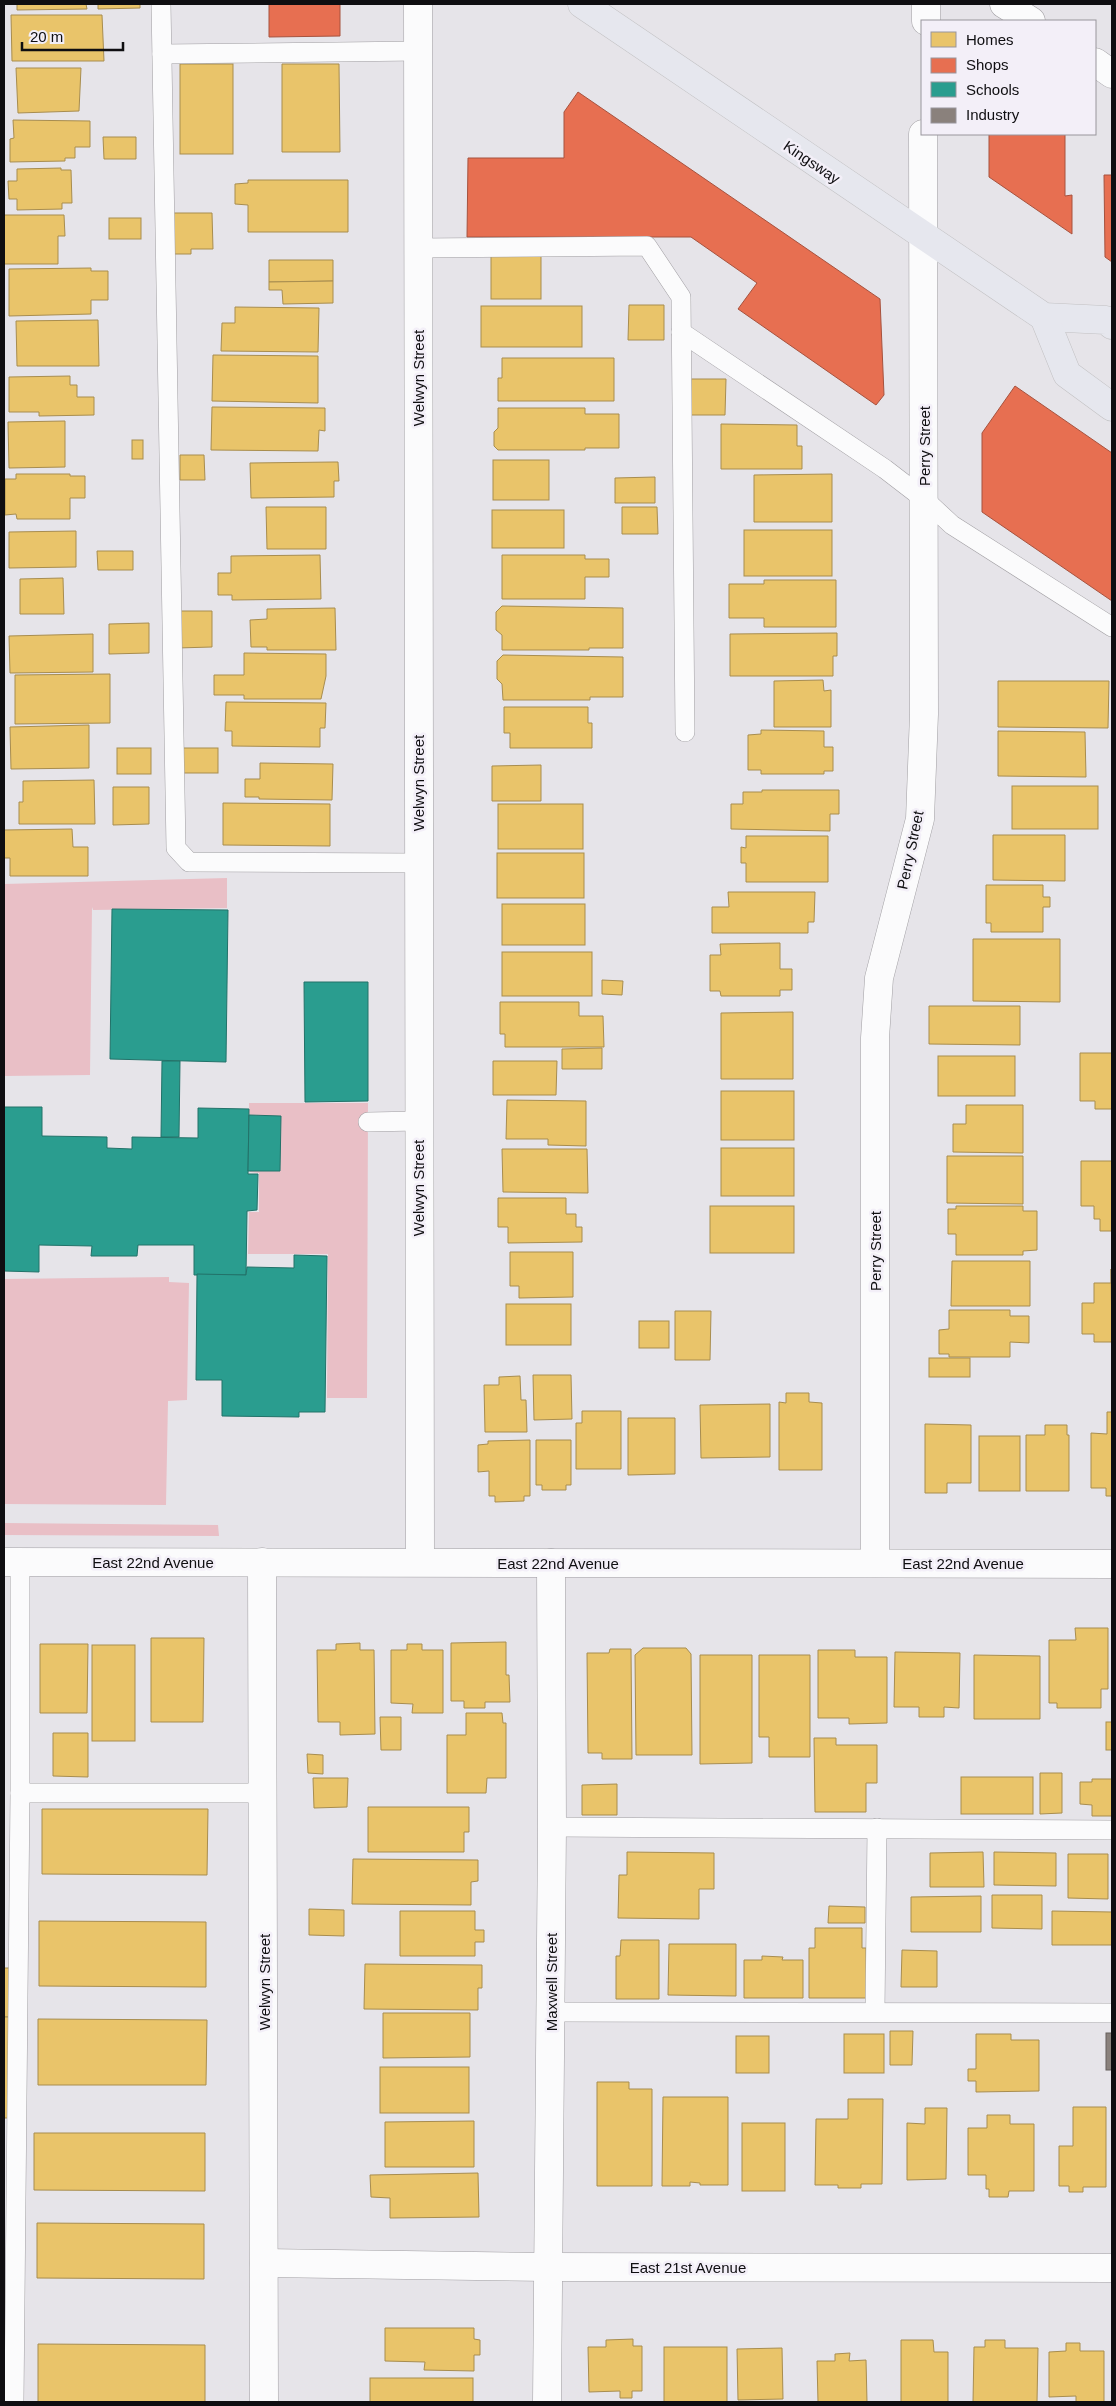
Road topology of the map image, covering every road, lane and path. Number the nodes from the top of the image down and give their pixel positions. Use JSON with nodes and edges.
{"nodes":[{"id":1,"x":161,"y":4,"type":"edge"},
{"id":2,"x":418,"y":4,"type":"edge"},
{"id":3,"x":582,"y":4,"type":"edge"},
{"id":4,"x":926,"y":4,"type":"edge"},
{"id":5,"x":1004,"y":4,"type":"edge"},
{"id":6,"x":926,"y":20,"type":"edge"},
{"id":7,"x":1029,"y":20,"type":"edge"},
{"id":8,"x":418,"y":51,"type":"junction"},
{"id":9,"x":162,"y":54,"type":"junction"},
{"id":10,"x":1096,"y":63,"type":"edge"},
{"id":11,"x":1112,"y":74,"type":"edge"},
{"id":12,"x":923,"y":135,"type":"edge"},
{"id":13,"x":925,"y":238,"type":"junction"},
{"id":14,"x":418,"y":248,"type":"junction"},
{"id":15,"x":1044,"y":318,"type":"junction"},
{"id":16,"x":1112,"y":325,"type":"edge"},
{"id":17,"x":681,"y":332,"type":"junction"},
{"id":18,"x":1112,"y":407,"type":"edge"},
{"id":19,"x":924,"y":499,"type":"junction"},
{"id":20,"x":1112,"y":628,"type":"edge"},
{"id":21,"x":685,"y":732,"type":"dead end"},
{"id":22,"x":418,"y":863,"type":"junction"},
{"id":23,"x":368,"y":1122,"type":"dead end"},
{"id":24,"x":418,"y":1122,"type":"junction"},
{"id":25,"x":12,"y":1562,"type":"edge"},
{"id":26,"x":262,"y":1562,"type":"junction"},
{"id":27,"x":420,"y":1562,"type":"junction"},
{"id":28,"x":551,"y":1563,"type":"junction"},
{"id":29,"x":874,"y":1563,"type":"junction"},
{"id":30,"x":1112,"y":1564,"type":"edge"},
{"id":31,"x":20,"y":1793,"type":"junction"},
{"id":32,"x":263,"y":1793,"type":"junction"},
{"id":33,"x":552,"y":1827,"type":"junction"},
{"id":34,"x":877,"y":1828,"type":"junction"},
{"id":35,"x":1112,"y":1830,"type":"edge"},
{"id":36,"x":551,"y":2012,"type":"junction"},
{"id":37,"x":875,"y":2012,"type":"junction"},
{"id":38,"x":1112,"y":2013,"type":"edge"},
{"id":39,"x":264,"y":2263,"type":"junction"},
{"id":40,"x":548,"y":2267,"type":"junction"},
{"id":41,"x":1112,"y":2268,"type":"edge"},
{"id":42,"x":14,"y":2402,"type":"edge"},
{"id":43,"x":264,"y":2402,"type":"edge"},
{"id":44,"x":547,"y":2402,"type":"edge"}],
"edges":[{"from":1,"to":9,"type":"lane"},
{"from":2,"to":8,"type":"street","name":"Welwyn Street"},
{"from":3,"to":13,"type":"main road","name":"Kingsway"},
{"from":4,"to":6,"type":"street"},
{"from":5,"to":7,"type":"street"},
{"from":8,"to":9,"type":"lane"},
{"from":8,"to":14,"type":"street","name":"Welwyn Street"},
{"from":9,"to":22,"type":"lane"},
{"from":10,"to":11,"type":"street"},
{"from":12,"to":13,"type":"street","name":"Perry Street"},
{"from":13,"to":15,"type":"main road","name":"Kingsway"},
{"from":13,"to":19,"type":"street","name":"Perry Street"},
{"from":14,"to":17,"type":"lane"},
{"from":14,"to":22,"type":"street","name":"Welwyn Street"},
{"from":15,"to":16,"type":"main road"},
{"from":15,"to":18,"type":"main road"},
{"from":17,"to":19,"type":"lane"},
{"from":17,"to":21,"type":"lane"},
{"from":19,"to":20,"type":"lane"},
{"from":19,"to":29,"type":"street","name":"Perry Street"},
{"from":22,"to":24,"type":"street","name":"Welwyn Street"},
{"from":23,"to":24,"type":"lane"},
{"from":24,"to":27,"type":"street","name":"Welwyn Street"},
{"from":25,"to":26,"type":"street","name":"East 22nd Avenue"},
{"from":25,"to":31,"type":"lane"},
{"from":26,"to":27,"type":"street","name":"East 22nd Avenue"},
{"from":26,"to":32,"type":"street","name":"Welwyn Street"},
{"from":27,"to":28,"type":"street","name":"East 22nd Avenue"},
{"from":28,"to":29,"type":"street","name":"East 22nd Avenue"},
{"from":28,"to":33,"type":"street","name":"Maxwell Street"},
{"from":29,"to":30,"type":"street","name":"East 22nd Avenue"},
{"from":31,"to":32,"type":"lane"},
{"from":31,"to":42,"type":"lane"},
{"from":32,"to":39,"type":"street","name":"Welwyn Street"},
{"from":33,"to":34,"type":"lane"},
{"from":33,"to":36,"type":"street","name":"Maxwell Street"},
{"from":34,"to":35,"type":"lane"},
{"from":34,"to":37,"type":"lane"},
{"from":36,"to":37,"type":"lane"},
{"from":36,"to":40,"type":"street","name":"Maxwell Street"},
{"from":37,"to":38,"type":"lane"},
{"from":39,"to":40,"type":"street","name":"East 21st Avenue"},
{"from":39,"to":43,"type":"street","name":"Welwyn Street"},
{"from":40,"to":41,"type":"street","name":"East 21st Avenue"},
{"from":40,"to":44,"type":"street","name":"Maxwell Street"}]}
